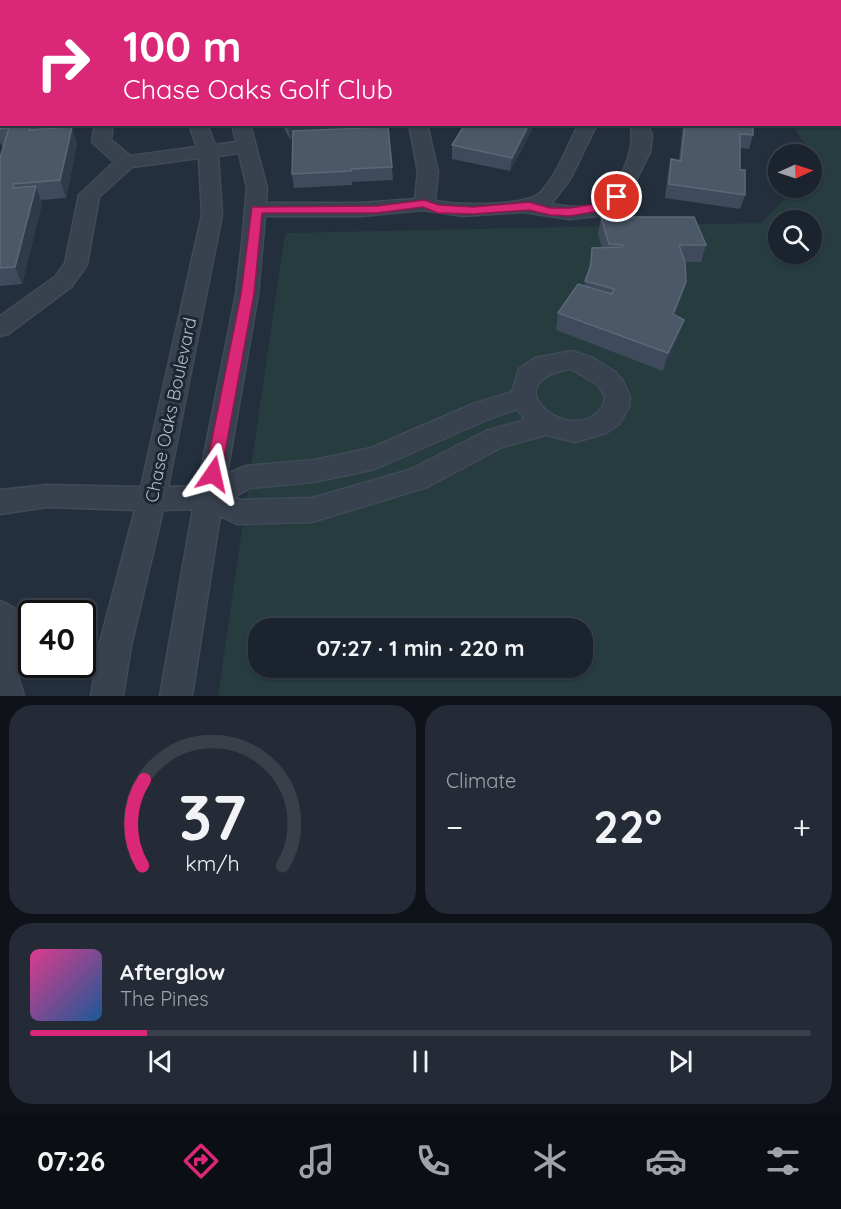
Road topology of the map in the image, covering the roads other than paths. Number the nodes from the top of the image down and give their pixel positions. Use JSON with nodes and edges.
{"nodes":[{"id":1,"x":104,"y":126,"type":"edge"},
{"id":2,"x":199,"y":126,"type":"edge"},
{"id":3,"x":242,"y":126,"type":"edge"},
{"id":4,"x":418,"y":126,"type":"edge"},
{"id":5,"x":587,"y":126,"type":"edge"},
{"id":6,"x":640,"y":126,"type":"edge"},
{"id":7,"x":248,"y":146,"type":"junction"},
{"id":8,"x":209,"y":151,"type":"junction"},
{"id":9,"x":126,"y":162,"type":"junction"},
{"id":10,"x":424,"y":204,"type":"junction"},
{"id":11,"x":529,"y":206,"type":"junction"},
{"id":12,"x":256,"y":210,"type":"junction"},
{"id":13,"x":0,"y":328,"type":"edge"},
{"id":14,"x":523,"y":398,"type":"junction"},
{"id":15,"x":547,"y":425,"type":"junction"},
{"id":16,"x":209,"y":497,"type":"junction"},
{"id":17,"x":152,"y":499,"type":"junction"},
{"id":18,"x":0,"y":502,"type":"edge"},
{"id":19,"x":0,"y":615,"type":"edge"},
{"id":20,"x":0,"y":670,"type":"edge"},
{"id":21,"x":8,"y":696,"type":"edge"},
{"id":22,"x":107,"y":696,"type":"edge"},
{"id":23,"x":176,"y":696,"type":"edge"}],
"edges":[{"from":1,"to":9,"type":"street"},
{"from":2,"to":8,"type":"street","name":"Chase Oaks Boulevard"},
{"from":3,"to":7,"type":"street"},
{"from":4,"to":10,"type":"street"},
{"from":5,"to":11,"type":"street"},
{"from":6,"to":11,"type":"street"},
{"from":7,"to":8,"type":"street"},
{"from":7,"to":12,"type":"street"},
{"from":8,"to":9,"type":"street"},
{"from":8,"to":17,"type":"street","name":"Chase Oaks Boulevard"},
{"from":9,"to":13,"type":"street"},
{"from":10,"to":11,"type":"street"},
{"from":10,"to":12,"type":"street"},
{"from":12,"to":16,"type":"street"},
{"from":14,"to":15,"type":"street"},
{"from":14,"to":15,"type":"street"},
{"from":14,"to":16,"type":"street"},
{"from":15,"to":16,"type":"street"},
{"from":16,"to":17,"type":"street"},
{"from":16,"to":23,"type":"street"},
{"from":17,"to":18,"type":"street"},
{"from":17,"to":22,"type":"street","name":"Chase Oaks Boulevard"},
{"from":19,"to":20,"type":"street"},
{"from":20,"to":21,"type":"street"}]}
